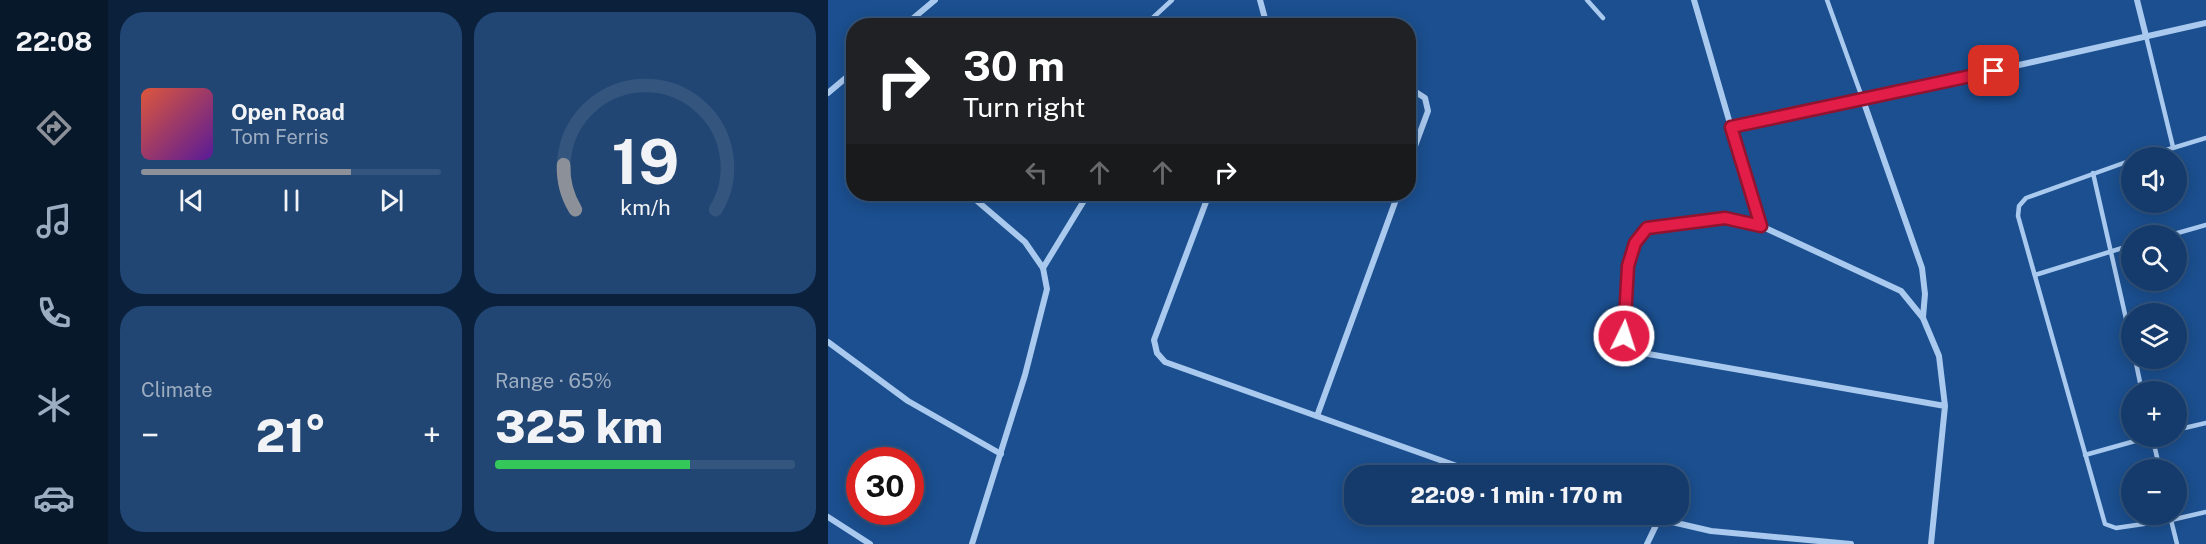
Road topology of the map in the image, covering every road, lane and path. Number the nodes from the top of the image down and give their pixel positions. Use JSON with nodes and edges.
{"nodes":[{"id":1,"x":935,"y":0,"type":"edge"},
{"id":2,"x":1172,"y":0,"type":"edge"},
{"id":3,"x":1260,"y":0,"type":"edge"},
{"id":4,"x":1587,"y":0,"type":"edge"},
{"id":5,"x":1694,"y":0,"type":"edge"},
{"id":6,"x":1827,"y":0,"type":"edge"},
{"id":7,"x":2137,"y":0,"type":"edge"},
{"id":8,"x":914,"y":18,"type":"edge"},
{"id":9,"x":1153,"y":18,"type":"edge"},
{"id":10,"x":1265,"y":18,"type":"edge"},
{"id":11,"x":1603,"y":18,"type":"dead end"},
{"id":12,"x":2206,"y":23,"type":"edge"},
{"id":13,"x":2146,"y":36,"type":"junction"},
{"id":14,"x":846,"y":78,"type":"edge"},
{"id":15,"x":1416,"y":92,"type":"edge"},
{"id":16,"x":828,"y":93,"type":"edge"},
{"id":17,"x":1863,"y":100,"type":"junction"},
{"id":18,"x":1731,"y":127,"type":"junction"},
{"id":19,"x":2206,"y":138,"type":"edge"},
{"id":20,"x":1416,"y":143,"type":"edge"},
{"id":21,"x":2173,"y":147,"type":"joint"},
{"id":22,"x":2121,"y":164,"type":"edge"},
{"id":23,"x":2093,"y":173,"type":"junction"},
{"id":24,"x":977,"y":201,"type":"edge"},
{"id":25,"x":1084,"y":201,"type":"edge"},
{"id":26,"x":1206,"y":201,"type":"edge"},
{"id":27,"x":1395,"y":201,"type":"edge"},
{"id":28,"x":2206,"y":225,"type":"edge"},
{"id":29,"x":1761,"y":226,"type":"junction"},
{"id":30,"x":2187,"y":230,"type":"edge"},
{"id":31,"x":2121,"y":248,"type":"edge"},
{"id":32,"x":2110,"y":250,"type":"junction"},
{"id":33,"x":1043,"y":268,"type":"junction"},
{"id":34,"x":2035,"y":275,"type":"junction"},
{"id":35,"x":2122,"y":303,"type":"edge"},
{"id":36,"x":1923,"y":318,"type":"junction"},
{"id":37,"x":828,"y":342,"type":"edge"},
{"id":38,"x":1945,"y":406,"type":"junction"},
{"id":39,"x":1317,"y":416,"type":"junction"},
{"id":40,"x":2206,"y":423,"type":"edge"},
{"id":41,"x":2187,"y":427,"type":"edge"},
{"id":42,"x":2121,"y":444,"type":"edge"},
{"id":43,"x":1001,"y":454,"type":"junction"},
{"id":44,"x":2085,"y":454,"type":"junction"},
{"id":45,"x":1454,"y":465,"type":"edge"},
{"id":46,"x":2206,"y":512,"type":"edge"},
{"id":47,"x":2187,"y":515,"type":"edge"},
{"id":48,"x":828,"y":517,"type":"edge"},
{"id":49,"x":1656,"y":525,"type":"edge"},
{"id":50,"x":1685,"y":525,"type":"edge"},
{"id":51,"x":2132,"y":525,"type":"edge"},
{"id":52,"x":2173,"y":525,"type":"edge"},
{"id":53,"x":1778,"y":541,"type":"edge"},
{"id":54,"x":870,"y":544,"type":"edge"},
{"id":55,"x":972,"y":544,"type":"edge"},
{"id":56,"x":1647,"y":544,"type":"edge"},
{"id":57,"x":1851,"y":544,"type":"edge"},
{"id":58,"x":1931,"y":544,"type":"edge"},
{"id":59,"x":2177,"y":544,"type":"edge"}],
"edges":[{"from":1,"to":8,"type":"street"},
{"from":2,"to":9,"type":"lane"},
{"from":3,"to":10,"type":"street"},
{"from":4,"to":11,"type":"lane"},
{"from":5,"to":18,"type":"street"},
{"from":6,"to":17,"type":"lane"},
{"from":7,"to":13,"type":"street"},
{"from":12,"to":13,"type":"street"},
{"from":13,"to":17,"type":"street"},
{"from":13,"to":21,"type":"lane"},
{"from":14,"to":16,"type":"street"},
{"from":15,"to":20,"type":"street"},
{"from":17,"to":18,"type":"street"},
{"from":17,"to":36,"type":"street"},
{"from":18,"to":29,"type":"street"},
{"from":19,"to":21,"type":"lane"},
{"from":22,"to":23,"type":"lane"},
{"from":23,"to":32,"type":"lane"},
{"from":23,"to":34,"type":"lane"},
{"from":24,"to":33,"type":"street"},
{"from":25,"to":33,"type":"street"},
{"from":26,"to":39,"type":"street"},
{"from":27,"to":39,"type":"street"},
{"from":28,"to":30,"type":"lane"},
{"from":29,"to":36,"type":"street"},
{"from":29,"to":38,"type":"street"},
{"from":31,"to":32,"type":"lane"},
{"from":32,"to":34,"type":"lane"},
{"from":32,"to":35,"type":"lane"},
{"from":33,"to":43,"type":"street"},
{"from":34,"to":44,"type":"lane"},
{"from":36,"to":38,"type":"street"},
{"from":37,"to":43,"type":"street"},
{"from":38,"to":58,"type":"street"},
{"from":39,"to":45,"type":"street"},
{"from":40,"to":41,"type":"lane"},
{"from":42,"to":44,"type":"lane"},
{"from":43,"to":55,"type":"street"},
{"from":44,"to":51,"type":"lane"},
{"from":46,"to":47,"type":"lane"},
{"from":48,"to":54,"type":"street"},
{"from":49,"to":56,"type":"street"},
{"from":50,"to":53,"type":"street"},
{"from":52,"to":59,"type":"lane"},
{"from":53,"to":57,"type":"street"}]}
